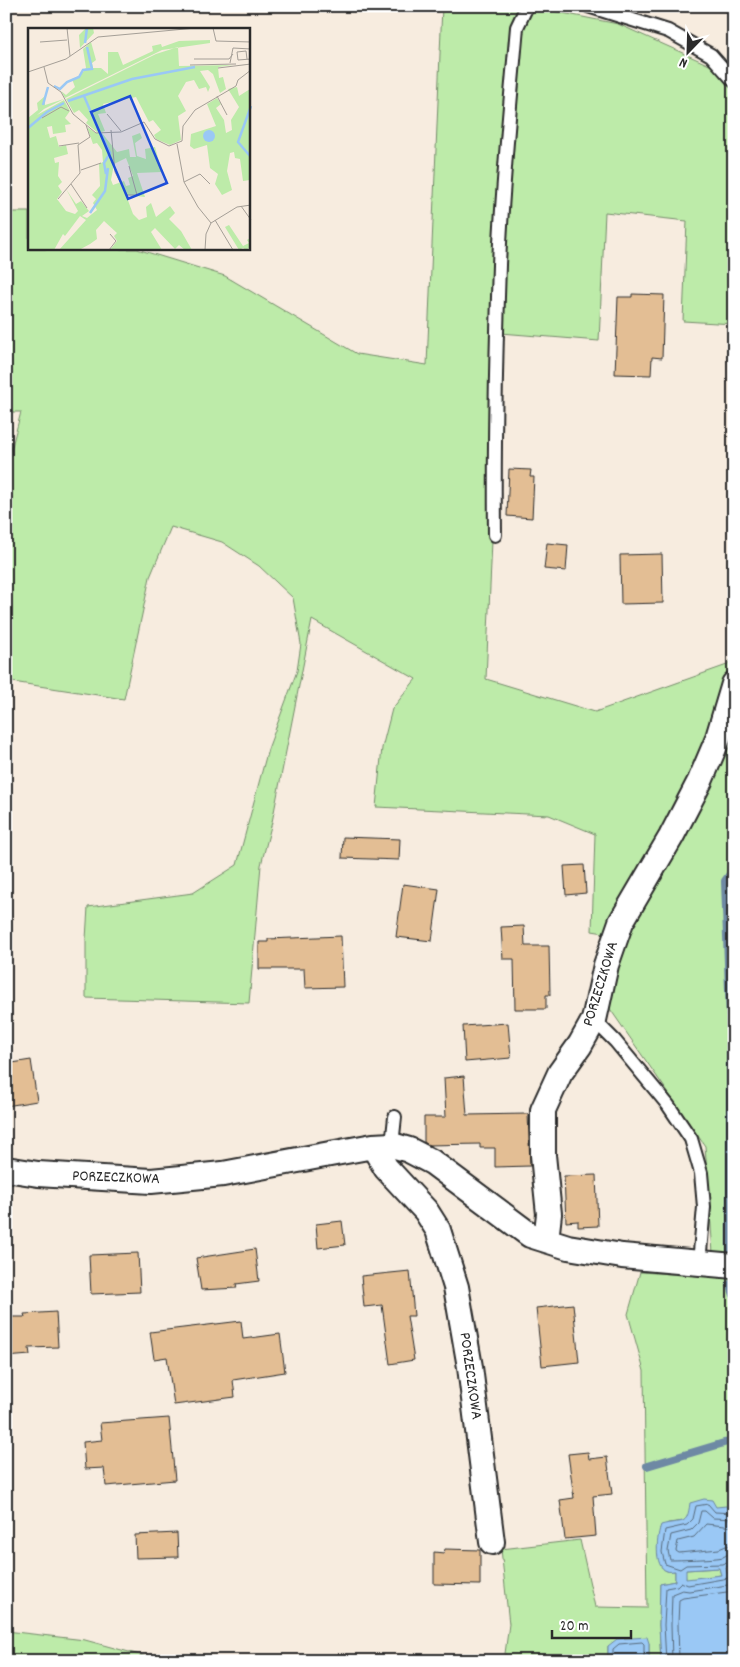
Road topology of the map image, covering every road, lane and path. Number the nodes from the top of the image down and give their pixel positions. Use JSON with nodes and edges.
{"nodes":[{"id":1,"x":527,"y":6,"type":"edge"},
{"id":2,"x":588,"y":6,"type":"edge"},
{"id":3,"x":734,"y":81,"type":"edge"},
{"id":4,"x":495,"y":534,"type":"dead end"},
{"id":5,"x":734,"y":684,"type":"edge"},
{"id":6,"x":594,"y":1020,"type":"junction"},
{"id":7,"x":395,"y":1116,"type":"dead end"},
{"id":8,"x":382,"y":1146,"type":"junction"},
{"id":9,"x":6,"y":1170,"type":"edge"},
{"id":10,"x":546,"y":1240,"type":"junction"},
{"id":11,"x":699,"y":1263,"type":"junction"},
{"id":12,"x":734,"y":1266,"type":"edge"},
{"id":13,"x":492,"y":1542,"type":"dead end"}],
"edges":[{"from":1,"to":4,"type":"lane"},
{"from":2,"to":3,"type":"lane"},
{"from":5,"to":6,"type":"street","name":"PORZECZKOWA"},
{"from":6,"to":10,"type":"street","name":"PORZECZKOWA"},
{"from":6,"to":11,"type":"lane"},
{"from":7,"to":8,"type":"lane"},
{"from":8,"to":9,"type":"street","name":"PORZECZKOWA"},
{"from":8,"to":10,"type":"street"},
{"from":8,"to":13,"type":"street","name":"PORZECZKOWA"},
{"from":10,"to":11,"type":"street"},
{"from":11,"to":12,"type":"street"}]}
